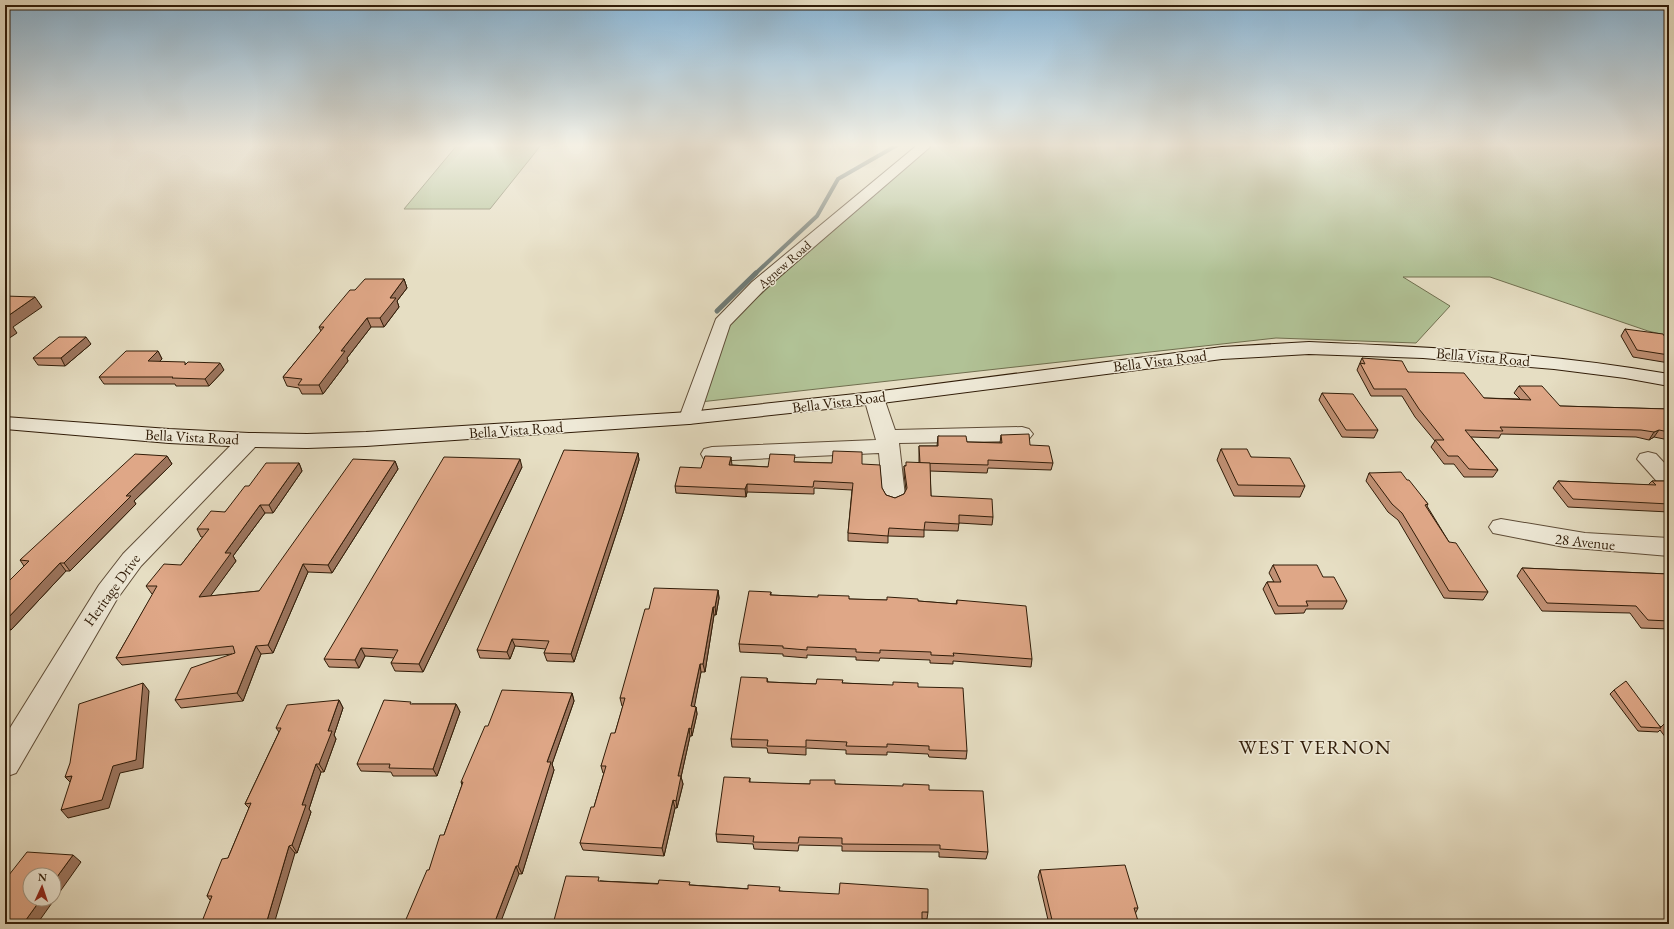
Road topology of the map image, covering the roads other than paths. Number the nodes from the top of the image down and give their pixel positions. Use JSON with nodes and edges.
{"nodes":[{"id":1,"x":875,"y":187,"type":"edge"},
{"id":2,"x":1669,"y":380,"type":"edge"},
{"id":3,"x":874,"y":398,"type":"junction"},
{"id":4,"x":689,"y":418,"type":"junction"},
{"id":5,"x":5,"y":423,"type":"edge"},
{"id":6,"x":1022,"y":434,"type":"edge"},
{"id":7,"x":249,"y":440,"type":"junction"},
{"id":8,"x":888,"y":442,"type":"junction"},
{"id":9,"x":712,"y":454,"type":"dead end"},
{"id":10,"x":1648,"y":459,"type":"dead end"},
{"id":11,"x":1669,"y":481,"type":"edge"},
{"id":12,"x":894,"y":496,"type":"edge"},
{"id":13,"x":1501,"y":527,"type":"dead end"},
{"id":14,"x":1669,"y":547,"type":"edge"},
{"id":15,"x":5,"y":762,"type":"edge"}],
"edges":[{"from":1,"to":4,"type":"street","name":"Agnew Road"},
{"from":2,"to":3,"type":"street","name":"Bella Vista Road"},
{"from":3,"to":4,"type":"street","name":"Bella Vista Road"},
{"from":3,"to":8,"type":"street"},
{"from":4,"to":7,"type":"street","name":"Bella Vista Road"},
{"from":5,"to":7,"type":"street","name":"Bella Vista Road"},
{"from":6,"to":8,"type":"street"},
{"from":7,"to":15,"type":"street","name":"Heritage Drive"},
{"from":8,"to":9,"type":"street"},
{"from":8,"to":12,"type":"street"},
{"from":10,"to":11,"type":"street"},
{"from":13,"to":14,"type":"street","name":"28 Avenue"}]}
